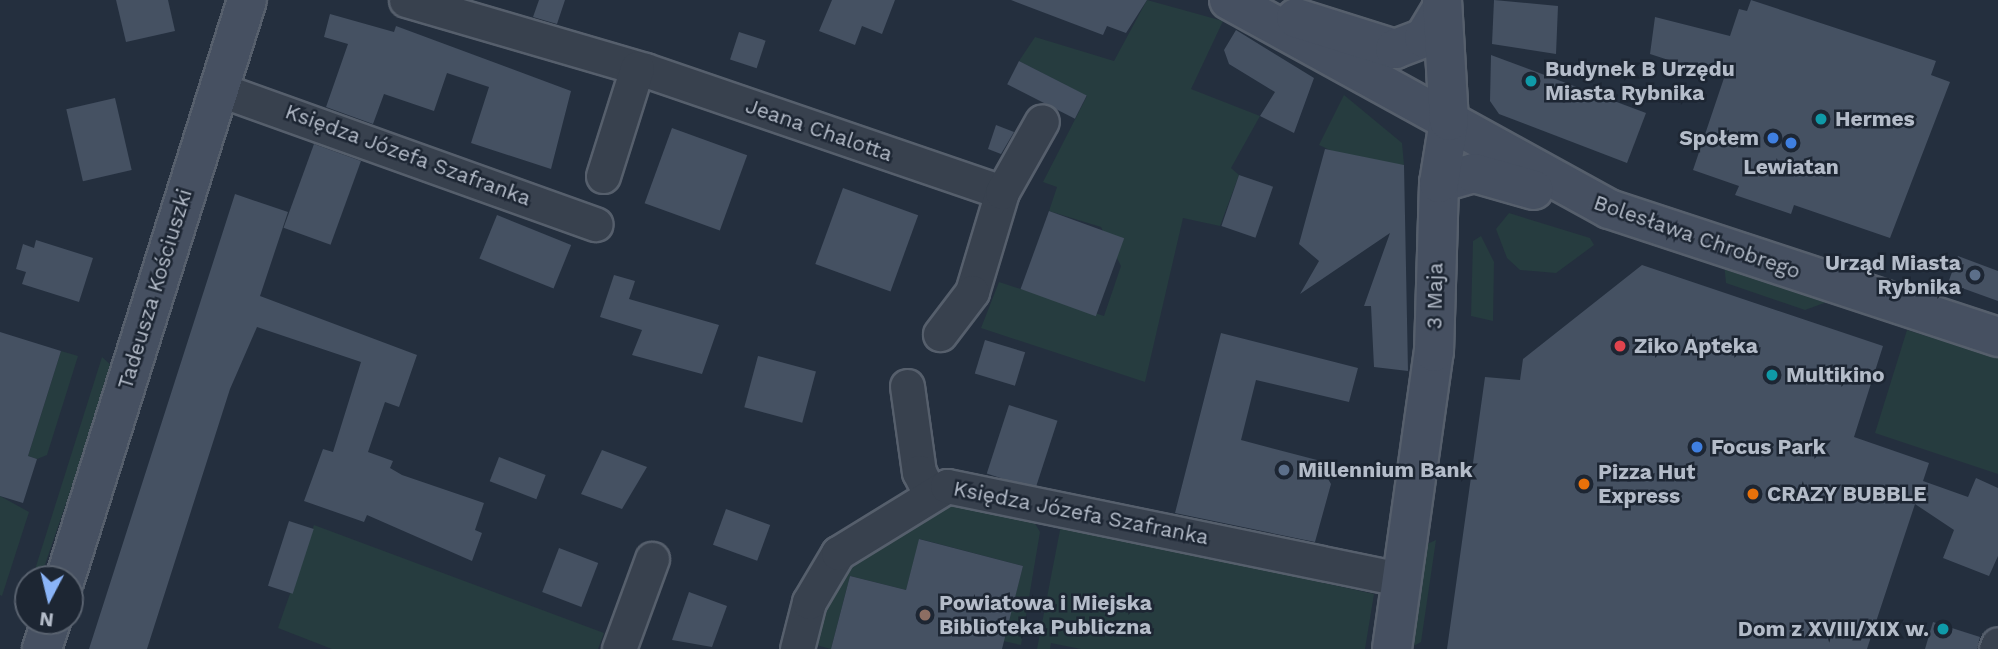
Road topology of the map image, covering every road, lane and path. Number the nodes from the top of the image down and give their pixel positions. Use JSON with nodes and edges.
{"nodes":[{"id":1,"x":247,"y":0,"type":"edge"},
{"id":2,"x":406,"y":0,"type":"edge"},
{"id":3,"x":1230,"y":0,"type":"edge"},
{"id":4,"x":1442,"y":4,"type":"edge"},
{"id":5,"x":637,"y":68,"type":"junction"},
{"id":6,"x":219,"y":89,"type":"junction"},
{"id":7,"x":1390,"y":92,"type":"junction"},
{"id":8,"x":1042,"y":121,"type":"dead end"},
{"id":9,"x":1449,"y":121,"type":"junction"},
{"id":10,"x":603,"y":176,"type":"dead end"},
{"id":11,"x":1439,"y":183,"type":"junction"},
{"id":12,"x":1002,"y":192,"type":"junction"},
{"id":13,"x":1585,"y":198,"type":"junction"},
{"id":14,"x":596,"y":225,"type":"dead end"},
{"id":15,"x":940,"y":334,"type":"dead end"},
{"id":16,"x":1998,"y":337,"type":"edge"},
{"id":17,"x":907,"y":387,"type":"dead end"},
{"id":18,"x":929,"y":492,"type":"junction"},
{"id":19,"x":652,"y":559,"type":"dead end"},
{"id":20,"x":69,"y":565,"type":"edge"},
{"id":21,"x":1401,"y":585,"type":"junction"},
{"id":22,"x":1998,"y":644,"type":"edge"},
{"id":23,"x":619,"y":649,"type":"edge"},
{"id":24,"x":797,"y":649,"type":"edge"},
{"id":25,"x":1392,"y":649,"type":"edge"},
{"id":26,"x":1996,"y":649,"type":"edge"}],
"edges":[{"from":1,"to":6,"type":"street","name":"Tadeusza Kościuszki"},
{"from":2,"to":5,"type":"street","name":"Jeana Chalotta"},
{"from":3,"to":4,"type":"street"},
{"from":3,"to":7,"type":"street","name":"Bolesława Chrobrego"},
{"from":4,"to":9,"type":"street","name":"3 Maja"},
{"from":5,"to":10,"type":"street"},
{"from":5,"to":12,"type":"street","name":"Jeana Chalotta"},
{"from":6,"to":14,"type":"street","name":"Księdza Józefa Szafranka"},
{"from":6,"to":20,"type":"street","name":"Tadeusza Kościuszki"},
{"from":7,"to":9,"type":"street","name":"Bolesława Chrobrego"},
{"from":7,"to":11,"type":"street"},
{"from":8,"to":12,"type":"street"},
{"from":9,"to":11,"type":"street","name":"3 Maja"},
{"from":9,"to":13,"type":"street","name":"Bolesława Chrobrego"},
{"from":11,"to":13,"type":"street"},
{"from":11,"to":21,"type":"street","name":"3 Maja"},
{"from":12,"to":15,"type":"street"},
{"from":13,"to":16,"type":"street","name":"Bolesława Chrobrego"},
{"from":17,"to":18,"type":"street"},
{"from":18,"to":21,"type":"street","name":"Księdza Józefa Szafranka"},
{"from":18,"to":24,"type":"street","name":"Księdza Józefa Szafranka"},
{"from":19,"to":23,"type":"street"},
{"from":21,"to":25,"type":"street","name":"3 Maja"},
{"from":22,"to":26,"type":"street"}]}
